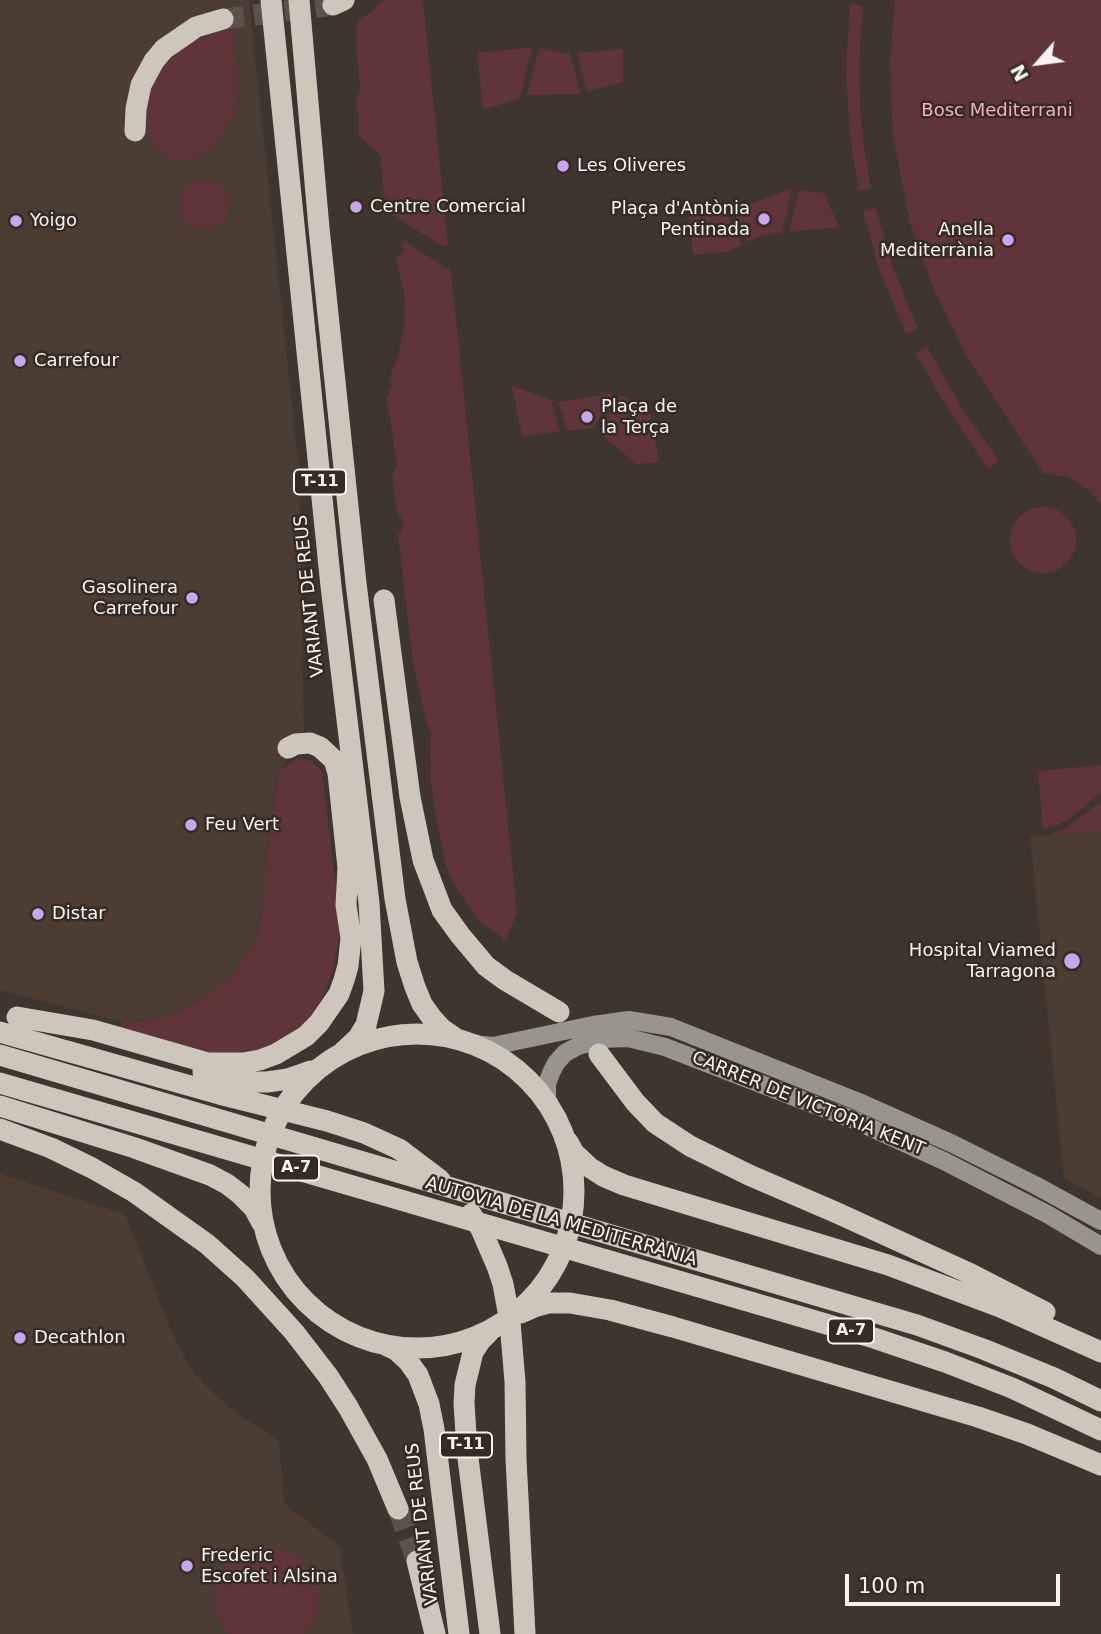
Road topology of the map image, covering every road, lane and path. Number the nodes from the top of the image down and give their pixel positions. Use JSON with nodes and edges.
{"nodes":[{"id":1,"x":271,"y":0,"type":"edge"},
{"id":2,"x":299,"y":0,"type":"edge"},
{"id":3,"x":223,"y":19,"type":"tunnel mouth"},
{"id":4,"x":135,"y":131,"type":"dead end"},
{"id":5,"x":288,"y":748,"type":"dead end"},
{"id":6,"x":348,"y":868,"type":"junction"},
{"id":7,"x":407,"y":962,"type":"junction"},
{"id":8,"x":373,"y":964,"type":"junction"},
{"id":9,"x":559,"y":1012,"type":"dead end"},
{"id":10,"x":8,"y":1015,"type":"edge"},
{"id":11,"x":0,"y":1032,"type":"edge"},
{"id":12,"x":464,"y":1041,"type":"junction"},
{"id":13,"x":343,"y":1052,"type":"junction"},
{"id":14,"x":599,"y":1054,"type":"dead end"},
{"id":15,"x":0,"y":1055,"type":"edge"},
{"id":16,"x":320,"y":1067,"type":"junction"},
{"id":17,"x":0,"y":1083,"type":"edge"},
{"id":18,"x":0,"y":1106,"type":"edge"},
{"id":19,"x":556,"y":1121,"type":"junction"},
{"id":20,"x":0,"y":1129,"type":"edge"},
{"id":21,"x":1101,"y":1221,"type":"edge"},
{"id":22,"x":267,"y":1235,"type":"junction"},
{"id":23,"x":1101,"y":1245,"type":"edge"},
{"id":24,"x":500,"y":1324,"type":"junction"},
{"id":25,"x":1101,"y":1342,"type":"edge"},
{"id":26,"x":382,"y":1343,"type":"junction"},
{"id":27,"x":1101,"y":1352,"type":"edge"},
{"id":28,"x":1101,"y":1401,"type":"edge"},
{"id":29,"x":1101,"y":1430,"type":"edge"},
{"id":30,"x":1101,"y":1465,"type":"edge"},
{"id":31,"x":398,"y":1509,"type":"tunnel mouth"},
{"id":32,"x":417,"y":1561,"type":"tunnel mouth"},
{"id":33,"x":435,"y":1634,"type":"edge"},
{"id":34,"x":459,"y":1634,"type":"edge"},
{"id":35,"x":490,"y":1634,"type":"edge"},
{"id":36,"x":525,"y":1634,"type":"edge"}],
"edges":[{"from":1,"to":8,"type":"highway","name":"VARIANT DE REUS","number":"T-11"},
{"from":2,"to":7,"type":"highway","number":"T-11"},
{"from":3,"to":4,"type":"highway"},
{"from":5,"to":6,"type":"highway"},
{"from":6,"to":8,"type":"highway"},
{"from":6,"to":10,"type":"highway"},
{"from":7,"to":9,"type":"highway"},
{"from":7,"to":12,"type":"highway","number":"T-11"},
{"from":8,"to":13,"type":"highway","name":"VARIANT DE REUS","number":"T-11"},
{"from":10,"to":16,"type":"highway"},
{"from":11,"to":36,"type":"highway"},
{"from":12,"to":13,"type":"highway","number":"T-11"},
{"from":12,"to":19,"type":"highway","number":"T-11"},
{"from":12,"to":21,"type":"street","name":"CARRER DE VICTORIA KENT"},
{"from":13,"to":16,"type":"highway","number":"T-11"},
{"from":14,"to":25,"type":"highway"},
{"from":15,"to":28,"type":"highway","name":"AUTOVIA DE LA MEDITERRÀNIA","number":"A-7"},
{"from":16,"to":22,"type":"highway","number":"T-11"},
{"from":17,"to":29,"type":"highway","name":"AUTOVIA DE LA MEDITERRÀNIA","number":"A-7"},
{"from":18,"to":22,"type":"highway"},
{"from":19,"to":23,"type":"street","name":"CARRER DE VICTORIA KENT"},
{"from":19,"to":24,"type":"highway","number":"T-11"},
{"from":19,"to":27,"type":"highway"},
{"from":20,"to":31,"type":"highway"},
{"from":22,"to":26,"type":"highway","number":"T-11"},
{"from":24,"to":26,"type":"highway","number":"T-11"},
{"from":24,"to":30,"type":"highway"},
{"from":24,"to":35,"type":"highway","number":"T-11"},
{"from":26,"to":34,"type":"highway","name":"VARIANT DE REUS","number":"T-11"},
{"from":32,"to":33,"type":"highway"}]}
